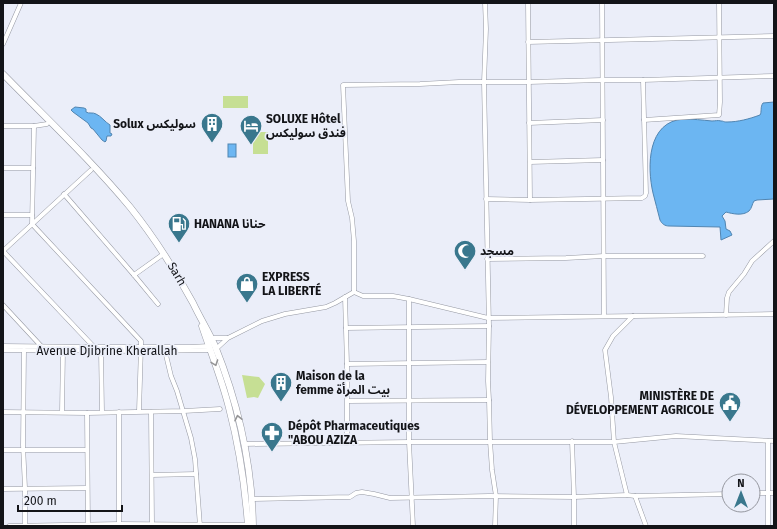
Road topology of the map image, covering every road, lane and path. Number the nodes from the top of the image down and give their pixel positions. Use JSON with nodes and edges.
{"nodes":[{"id":1,"x":20,"y":3,"type":"edge"},
{"id":2,"x":485,"y":3,"type":"edge"},
{"id":3,"x":528,"y":3,"type":"edge"},
{"id":4,"x":602,"y":3,"type":"edge"},
{"id":5,"x":719,"y":3,"type":"edge"},
{"id":6,"x":774,"y":36,"type":"edge"},
{"id":7,"x":720,"y":37,"type":"junction"},
{"id":8,"x":602,"y":39,"type":"junction"},
{"id":9,"x":528,"y":42,"type":"junction"},
{"id":10,"x":3,"y":44,"type":"edge"},
{"id":11,"x":3,"y":74,"type":"edge"},
{"id":12,"x":774,"y":76,"type":"edge"},
{"id":13,"x":3,"y":78,"type":"edge"},
{"id":14,"x":720,"y":78,"type":"junction"},
{"id":15,"x":602,"y":80,"type":"junction"},
{"id":16,"x":643,"y":80,"type":"junction"},
{"id":17,"x":484,"y":82,"type":"junction"},
{"id":18,"x":529,"y":82,"type":"junction"},
{"id":19,"x":603,"y":120,"type":"junction"},
{"id":20,"x":644,"y":120,"type":"junction"},
{"id":21,"x":529,"y":123,"type":"junction"},
{"id":22,"x":47,"y":124,"type":"junction"},
{"id":23,"x":3,"y":126,"type":"edge"},
{"id":24,"x":34,"y":126,"type":"junction"},
{"id":25,"x":603,"y":160,"type":"junction"},
{"id":26,"x":530,"y":162,"type":"junction"},
{"id":27,"x":3,"y":168,"type":"edge"},
{"id":28,"x":34,"y":168,"type":"junction"},
{"id":29,"x":91,"y":170,"type":"junction"},
{"id":30,"x":64,"y":194,"type":"junction"},
{"id":31,"x":603,"y":198,"type":"junction"},
{"id":32,"x":486,"y":199,"type":"junction"},
{"id":33,"x":530,"y":200,"type":"junction"},
{"id":34,"x":3,"y":215,"type":"edge"},
{"id":35,"x":32,"y":215,"type":"junction"},
{"id":36,"x":32,"y":224,"type":"junction"},
{"id":37,"x":774,"y":241,"type":"edge"},
{"id":38,"x":3,"y":251,"type":"edge"},
{"id":39,"x":162,"y":255,"type":"junction"},
{"id":40,"x":604,"y":256,"type":"junction"},
{"id":41,"x":703,"y":256,"type":"dead end"},
{"id":42,"x":487,"y":259,"type":"junction"},
{"id":43,"x":134,"y":275,"type":"junction"},
{"id":44,"x":354,"y":292,"type":"junction"},
{"id":45,"x":345,"y":297,"type":"junction"},
{"id":46,"x":409,"y":299,"type":"junction"},
{"id":47,"x":158,"y":304,"type":"dead end"},
{"id":48,"x":3,"y":305,"type":"edge"},
{"id":49,"x":774,"y":314,"type":"edge"},
{"id":50,"x":726,"y":315,"type":"junction"},
{"id":51,"x":604,"y":316,"type":"junction"},
{"id":52,"x":633,"y":316,"type":"junction"},
{"id":53,"x":488,"y":318,"type":"junction"},
{"id":54,"x":489,"y":326,"type":"junction"},
{"id":55,"x":409,"y":327,"type":"junction"},
{"id":56,"x":346,"y":328,"type":"junction"},
{"id":57,"x":212,"y":338,"type":"junction"},
{"id":58,"x":228,"y":338,"type":"junction"},
{"id":59,"x":3,"y":346,"type":"edge"},
{"id":60,"x":42,"y":347,"type":"junction"},
{"id":61,"x":94,"y":347,"type":"junction"},
{"id":62,"x":212,"y":348,"type":"junction"},
{"id":63,"x":141,"y":349,"type":"junction"},
{"id":64,"x":3,"y":350,"type":"edge"},
{"id":65,"x":24,"y":350,"type":"junction"},
{"id":66,"x":63,"y":351,"type":"junction"},
{"id":67,"x":101,"y":351,"type":"junction"},
{"id":68,"x":165,"y":351,"type":"junction"},
{"id":69,"x":488,"y":362,"type":"junction"},
{"id":70,"x":409,"y":363,"type":"junction"},
{"id":71,"x":347,"y":364,"type":"junction"},
{"id":72,"x":409,"y":400,"type":"junction"},
{"id":73,"x":489,"y":400,"type":"junction"},
{"id":74,"x":348,"y":401,"type":"junction"},
{"id":75,"x":220,"y":409,"type":"dead end"},
{"id":76,"x":139,"y":411,"type":"junction"},
{"id":77,"x":184,"y":411,"type":"junction"},
{"id":78,"x":3,"y":412,"type":"edge"},
{"id":79,"x":23,"y":412,"type":"junction"},
{"id":80,"x":62,"y":412,"type":"junction"},
{"id":81,"x":87,"y":412,"type":"junction"},
{"id":82,"x":102,"y":412,"type":"junction"},
{"id":83,"x":119,"y":412,"type":"junction"},
{"id":84,"x":151,"y":412,"type":"junction"},
{"id":85,"x":490,"y":441,"type":"junction"},
{"id":86,"x":572,"y":441,"type":"junction"},
{"id":87,"x":768,"y":441,"type":"junction"},
{"id":88,"x":774,"y":441,"type":"edge"},
{"id":89,"x":409,"y":442,"type":"junction"},
{"id":90,"x":614,"y":442,"type":"junction"},
{"id":91,"x":348,"y":443,"type":"junction"},
{"id":92,"x":244,"y":444,"type":"junction"},
{"id":93,"x":3,"y":450,"type":"edge"},
{"id":94,"x":23,"y":450,"type":"junction"},
{"id":95,"x":86,"y":450,"type":"junction"},
{"id":96,"x":196,"y":474,"type":"junction"},
{"id":97,"x":152,"y":475,"type":"junction"},
{"id":98,"x":25,"y":488,"type":"junction"},
{"id":99,"x":87,"y":488,"type":"junction"},
{"id":100,"x":3,"y":489,"type":"edge"},
{"id":101,"x":761,"y":493,"type":"edge"},
{"id":102,"x":768,"y":493,"type":"junction"},
{"id":103,"x":774,"y":493,"type":"edge"},
{"id":104,"x":721,"y":494,"type":"edge"},
{"id":105,"x":627,"y":495,"type":"junction"},
{"id":106,"x":496,"y":496,"type":"junction"},
{"id":107,"x":635,"y":496,"type":"junction"},
{"id":108,"x":574,"y":497,"type":"junction"},
{"id":109,"x":411,"y":498,"type":"junction"},
{"id":110,"x":252,"y":499,"type":"junction"},
{"id":111,"x":119,"y":524,"type":"junction"},
{"id":112,"x":152,"y":524,"type":"junction"},
{"id":113,"x":88,"y":525,"type":"edge"},
{"id":114,"x":200,"y":525,"type":"edge"},
{"id":115,"x":8,"y":526,"type":"edge"},
{"id":116,"x":25,"y":526,"type":"edge"},
{"id":117,"x":249,"y":526,"type":"edge"},
{"id":118,"x":413,"y":526,"type":"edge"},
{"id":119,"x":495,"y":526,"type":"edge"},
{"id":120,"x":574,"y":526,"type":"edge"},
{"id":121,"x":646,"y":526,"type":"edge"},
{"id":122,"x":768,"y":526,"type":"edge"}],
"edges":[{"from":1,"to":10,"type":"street"},
{"from":2,"to":17,"type":"street"},
{"from":3,"to":9,"type":"street"},
{"from":4,"to":8,"type":"street"},
{"from":5,"to":7,"type":"street"},
{"from":6,"to":7,"type":"street"},
{"from":7,"to":8,"type":"street"},
{"from":7,"to":14,"type":"street"},
{"from":8,"to":9,"type":"street"},
{"from":8,"to":15,"type":"street"},
{"from":9,"to":18,"type":"street"},
{"from":11,"to":57,"type":"highway","name":"Sarh"},
{"from":12,"to":14,"type":"street"},
{"from":13,"to":22,"type":"highway","name":"Sarh"},
{"from":14,"to":16,"type":"street"},
{"from":14,"to":20,"type":"street"},
{"from":15,"to":16,"type":"street"},
{"from":15,"to":18,"type":"street"},
{"from":15,"to":19,"type":"street"},
{"from":16,"to":20,"type":"street"},
{"from":17,"to":18,"type":"street"},
{"from":17,"to":32,"type":"street"},
{"from":17,"to":44,"type":"street"},
{"from":18,"to":21,"type":"street"},
{"from":19,"to":21,"type":"street"},
{"from":19,"to":25,"type":"street"},
{"from":20,"to":31,"type":"street"},
{"from":21,"to":26,"type":"street"},
{"from":22,"to":24,"type":"street"},
{"from":22,"to":29,"type":"highway","name":"Sarh"},
{"from":23,"to":24,"type":"street"},
{"from":24,"to":28,"type":"street"},
{"from":25,"to":26,"type":"street"},
{"from":25,"to":31,"type":"street"},
{"from":26,"to":33,"type":"street"},
{"from":27,"to":28,"type":"street"},
{"from":28,"to":35,"type":"street"},
{"from":29,"to":30,"type":"street"},
{"from":29,"to":39,"type":"highway","name":"Sarh"},
{"from":30,"to":36,"type":"street"},
{"from":30,"to":43,"type":"street"},
{"from":31,"to":33,"type":"street"},
{"from":31,"to":40,"type":"street"},
{"from":32,"to":33,"type":"street"},
{"from":32,"to":42,"type":"street"},
{"from":34,"to":35,"type":"street"},
{"from":35,"to":36,"type":"street"},
{"from":36,"to":38,"type":"street"},
{"from":36,"to":63,"type":"street"},
{"from":37,"to":50,"type":"street"},
{"from":38,"to":61,"type":"street"},
{"from":39,"to":43,"type":"street"},
{"from":39,"to":62,"type":"highway","name":"Sarh"},
{"from":40,"to":41,"type":"street"},
{"from":40,"to":42,"type":"street"},
{"from":40,"to":51,"type":"street"},
{"from":42,"to":53,"type":"street"},
{"from":43,"to":47,"type":"street"},
{"from":44,"to":45,"type":"street"},
{"from":44,"to":46,"type":"street"},
{"from":45,"to":56,"type":"street"},
{"from":45,"to":58,"type":"street"},
{"from":46,"to":53,"type":"street"},
{"from":46,"to":55,"type":"street"},
{"from":48,"to":60,"type":"street"},
{"from":49,"to":50,"type":"street"},
{"from":50,"to":52,"type":"street"},
{"from":51,"to":52,"type":"street"},
{"from":51,"to":53,"type":"street"},
{"from":52,"to":90,"type":"street"},
{"from":53,"to":54,"type":"street"},
{"from":54,"to":55,"type":"street"},
{"from":54,"to":69,"type":"street"},
{"from":55,"to":56,"type":"street"},
{"from":55,"to":70,"type":"street"},
{"from":56,"to":71,"type":"street"},
{"from":57,"to":58,"type":"street"},
{"from":57,"to":62,"type":"highway","name":"Sarh"},
{"from":58,"to":62,"type":"street"},
{"from":59,"to":60,"type":"street","name":"Avenue Djibrine Kherallah"},
{"from":60,"to":61,"type":"street","name":"Avenue Djibrine Kherallah"},
{"from":61,"to":63,"type":"street","name":"Avenue Djibrine Kherallah"},
{"from":62,"to":63,"type":"street","name":"Avenue Djibrine Kherallah"},
{"from":62,"to":68,"type":"street","name":"Avenue Djibrine Kherallah"},
{"from":92,"to":62,"type":"highway","name":"Sarh","one_way":true},
{"from":62,"to":117,"type":"highway","name":"Sarh","one_way":true},
{"from":63,"to":67,"type":"street","name":"Avenue Djibrine Kherallah"},
{"from":63,"to":68,"type":"street","name":"Avenue Djibrine Kherallah"},
{"from":63,"to":76,"type":"street"},
{"from":64,"to":65,"type":"street","name":"Avenue Djibrine Kherallah"},
{"from":65,"to":66,"type":"street","name":"Avenue Djibrine Kherallah"},
{"from":65,"to":79,"type":"street"},
{"from":66,"to":67,"type":"street","name":"Avenue Djibrine Kherallah"},
{"from":66,"to":80,"type":"street"},
{"from":67,"to":82,"type":"street"},
{"from":68,"to":77,"type":"street"},
{"from":69,"to":70,"type":"street"},
{"from":69,"to":73,"type":"street"},
{"from":70,"to":71,"type":"street"},
{"from":70,"to":72,"type":"street"},
{"from":71,"to":74,"type":"street"},
{"from":72,"to":73,"type":"street"},
{"from":72,"to":74,"type":"street"},
{"from":72,"to":89,"type":"street"},
{"from":73,"to":85,"type":"street"},
{"from":74,"to":91,"type":"street"},
{"from":75,"to":77,"type":"street"},
{"from":76,"to":83,"type":"street"},
{"from":76,"to":84,"type":"street"},
{"from":77,"to":84,"type":"street"},
{"from":77,"to":96,"type":"street"},
{"from":78,"to":79,"type":"street"},
{"from":79,"to":80,"type":"street"},
{"from":79,"to":94,"type":"street"},
{"from":80,"to":81,"type":"street"},
{"from":81,"to":82,"type":"street"},
{"from":81,"to":95,"type":"street"},
{"from":82,"to":83,"type":"street"},
{"from":83,"to":111,"type":"street"},
{"from":84,"to":97,"type":"street"},
{"from":85,"to":86,"type":"street"},
{"from":85,"to":89,"type":"street"},
{"from":85,"to":106,"type":"street"},
{"from":86,"to":90,"type":"street"},
{"from":86,"to":108,"type":"street"},
{"from":87,"to":88,"type":"street"},
{"from":87,"to":90,"type":"street"},
{"from":87,"to":102,"type":"street"},
{"from":89,"to":91,"type":"street"},
{"from":89,"to":109,"type":"street"},
{"from":90,"to":105,"type":"street"},
{"from":91,"to":92,"type":"street"},
{"from":92,"to":110,"type":"highway","name":"Sarh"},
{"from":93,"to":94,"type":"street"},
{"from":94,"to":95,"type":"street"},
{"from":94,"to":98,"type":"street"},
{"from":95,"to":99,"type":"street"},
{"from":96,"to":97,"type":"street"},
{"from":96,"to":114,"type":"street"},
{"from":97,"to":112,"type":"street"},
{"from":98,"to":99,"type":"street"},
{"from":98,"to":100,"type":"street"},
{"from":98,"to":116,"type":"street"},
{"from":99,"to":113,"type":"street"},
{"from":101,"to":102,"type":"street"},
{"from":102,"to":103,"type":"street"},
{"from":102,"to":122,"type":"street"},
{"from":104,"to":107,"type":"street"},
{"from":105,"to":107,"type":"street"},
{"from":105,"to":108,"type":"street"},
{"from":106,"to":108,"type":"street"},
{"from":106,"to":109,"type":"street"},
{"from":106,"to":119,"type":"street"},
{"from":107,"to":121,"type":"street"},
{"from":108,"to":120,"type":"street"},
{"from":109,"to":110,"type":"street"},
{"from":109,"to":118,"type":"street"},
{"from":110,"to":117,"type":"highway","name":"Sarh"},
{"from":111,"to":112,"type":"street"},
{"from":111,"to":113,"type":"street"},
{"from":112,"to":114,"type":"street"},
{"from":113,"to":116,"type":"street"},
{"from":114,"to":117,"type":"street"},
{"from":115,"to":116,"type":"street"}]}
